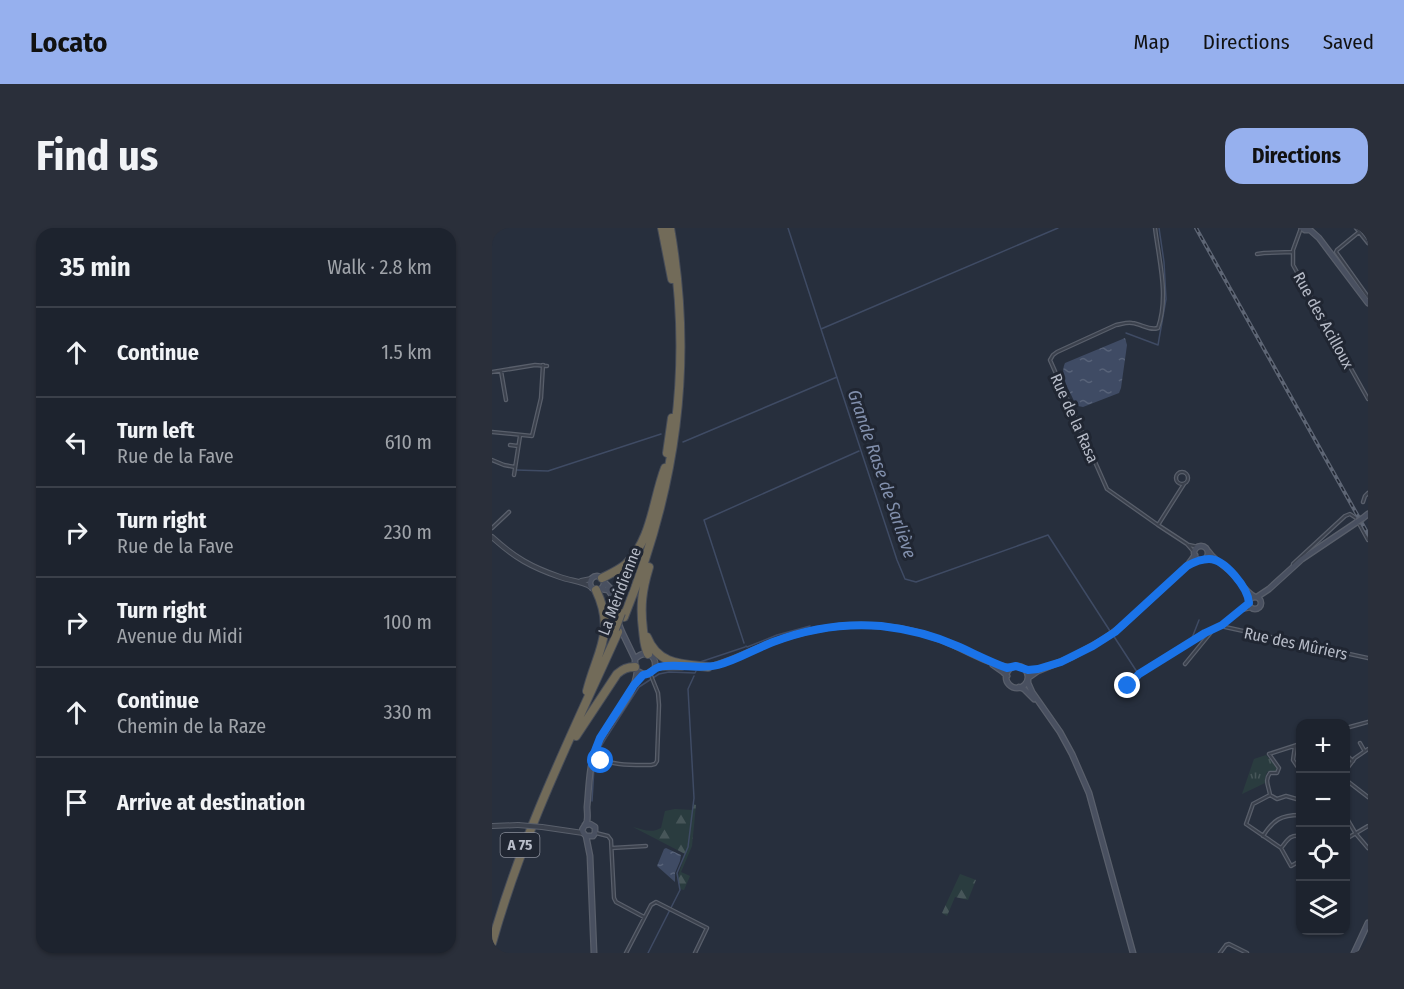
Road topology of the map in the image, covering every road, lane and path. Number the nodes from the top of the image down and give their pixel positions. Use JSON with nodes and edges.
{"nodes":[{"id":1,"x":664,"y":228,"type":"edge"},
{"id":2,"x":672,"y":228,"type":"edge"},
{"id":3,"x":1155,"y":228,"type":"edge"},
{"id":4,"x":1356,"y":228,"type":"edge"},
{"id":5,"x":1308,"y":229,"type":"edge"},
{"id":6,"x":1359,"y":232,"type":"junction"},
{"id":7,"x":1298,"y":238,"type":"junction"},
{"id":8,"x":1368,"y":243,"type":"edge"},
{"id":9,"x":1292,"y":252,"type":"junction"},
{"id":10,"x":1257,"y":254,"type":"dead end"},
{"id":11,"x":1368,"y":297,"type":"edge"},
{"id":12,"x":1368,"y":303,"type":"edge"},
{"id":13,"x":501,"y":371,"type":"junction"},
{"id":14,"x":492,"y":372,"type":"edge"},
{"id":15,"x":1368,"y":399,"type":"edge"},
{"id":16,"x":506,"y":400,"type":"dead end"},
{"id":17,"x":492,"y":432,"type":"edge"},
{"id":18,"x":520,"y":435,"type":"junction"},
{"id":19,"x":510,"y":445,"type":"dead end"},
{"id":20,"x":518,"y":447,"type":"junction"},
{"id":21,"x":492,"y":460,"type":"edge"},
{"id":22,"x":515,"y":467,"type":"junction"},
{"id":23,"x":668,"y":467,"type":"junction"},
{"id":24,"x":514,"y":475,"type":"dead end"},
{"id":25,"x":1178,"y":482,"type":"junction"},
{"id":26,"x":1184,"y":484,"type":"junction"},
{"id":27,"x":1368,"y":493,"type":"edge"},
{"id":28,"x":1176,"y":496,"type":"junction"},
{"id":29,"x":1363,"y":502,"type":"dead end"},
{"id":30,"x":509,"y":512,"type":"dead end"},
{"id":31,"x":1368,"y":514,"type":"edge"},
{"id":32,"x":1158,"y":525,"type":"junction"},
{"id":33,"x":492,"y":528,"type":"edge"},
{"id":34,"x":492,"y":537,"type":"edge"},
{"id":35,"x":1368,"y":540,"type":"edge"},
{"id":36,"x":1186,"y":544,"type":"junction"},
{"id":37,"x":1198,"y":547,"type":"junction"},
{"id":38,"x":1317,"y":549,"type":"junction"},
{"id":39,"x":1209,"y":552,"type":"junction"},
{"id":40,"x":1196,"y":556,"type":"junction"},
{"id":41,"x":1206,"y":559,"type":"junction"},
{"id":42,"x":1220,"y":563,"type":"junction"},
{"id":43,"x":1293,"y":566,"type":"junction"},
{"id":44,"x":591,"y":579,"type":"junction"},
{"id":45,"x":603,"y":580,"type":"junction"},
{"id":46,"x":574,"y":581,"type":"junction"},
{"id":47,"x":1280,"y":582,"type":"junction"},
{"id":48,"x":1242,"y":586,"type":"junction"},
{"id":49,"x":596,"y":589,"type":"junction"},
{"id":50,"x":1258,"y":599,"type":"junction"},
{"id":51,"x":641,"y":604,"type":"junction"},
{"id":52,"x":1250,"y":604,"type":"junction"},
{"id":53,"x":1239,"y":611,"type":"junction"},
{"id":54,"x":1223,"y":626,"type":"junction"},
{"id":55,"x":1216,"y":628,"type":"junction"},
{"id":56,"x":616,"y":630,"type":"junction"},
{"id":57,"x":645,"y":654,"type":"junction"},
{"id":58,"x":978,"y":656,"type":"junction"},
{"id":59,"x":1368,"y":658,"type":"edge"},
{"id":60,"x":655,"y":661,"type":"junction"},
{"id":61,"x":1061,"y":662,"type":"junction"},
{"id":62,"x":1185,"y":664,"type":"dead end"},
{"id":63,"x":636,"y":665,"type":"junction"},
{"id":64,"x":677,"y":667,"type":"junction"},
{"id":65,"x":708,"y":667,"type":"junction"},
{"id":66,"x":1012,"y":667,"type":"junction"},
{"id":67,"x":1026,"y":670,"type":"junction"},
{"id":68,"x":643,"y":675,"type":"junction"},
{"id":69,"x":652,"y":675,"type":"junction"},
{"id":70,"x":1007,"y":676,"type":"junction"},
{"id":71,"x":1028,"y":679,"type":"junction"},
{"id":72,"x":634,"y":685,"type":"junction"},
{"id":73,"x":1128,"y":686,"type":"dead end"},
{"id":74,"x":1019,"y":687,"type":"junction"},
{"id":75,"x":587,"y":690,"type":"junction"},
{"id":76,"x":1041,"y":707,"type":"junction"},
{"id":77,"x":1368,"y":722,"type":"edge"},
{"id":78,"x":1350,"y":727,"type":"edge"},
{"id":79,"x":1360,"y":743,"type":"dead end"},
{"id":80,"x":1295,"y":746,"type":"joint"},
{"id":81,"x":1366,"y":749,"type":"edge"},
{"id":82,"x":596,"y":758,"type":"junction"},
{"id":83,"x":1350,"y":758,"type":"edge"},
{"id":84,"x":1353,"y":761,"type":"junction"},
{"id":85,"x":1296,"y":764,"type":"edge"},
{"id":86,"x":1350,"y":765,"type":"edge"},
{"id":87,"x":1350,"y":783,"type":"edge"},
{"id":88,"x":589,"y":793,"type":"junction"},
{"id":89,"x":1270,"y":795,"type":"junction"},
{"id":90,"x":1368,"y":798,"type":"edge"},
{"id":91,"x":543,"y":799,"type":"junction"},
{"id":92,"x":1296,"y":799,"type":"edge"},
{"id":93,"x":1296,"y":815,"type":"edge"},
{"id":94,"x":592,"y":824,"type":"junction"},
{"id":95,"x":1350,"y":824,"type":"edge"},
{"id":96,"x":492,"y":826,"type":"edge"},
{"id":97,"x":1368,"y":826,"type":"edge"},
{"id":98,"x":587,"y":832,"type":"junction"},
{"id":99,"x":1356,"y":834,"type":"junction"},
{"id":100,"x":1296,"y":835,"type":"edge"},
{"id":101,"x":1263,"y":836,"type":"junction"},
{"id":102,"x":1350,"y":836,"type":"edge"},
{"id":103,"x":646,"y":846,"type":"dead end"},
{"id":104,"x":612,"y":848,"type":"junction"},
{"id":105,"x":1281,"y":848,"type":"junction"},
{"id":106,"x":1368,"y":848,"type":"edge"},
{"id":107,"x":1296,"y":863,"type":"edge"},
{"id":108,"x":644,"y":917,"type":"junction"},
{"id":109,"x":1368,"y":925,"type":"edge"},
{"id":110,"x":492,"y":926,"type":"edge"},
{"id":111,"x":492,"y":943,"type":"edge"},
{"id":112,"x":594,"y":953,"type":"edge"},
{"id":113,"x":626,"y":953,"type":"edge"},
{"id":114,"x":695,"y":953,"type":"edge"},
{"id":115,"x":1133,"y":953,"type":"edge"},
{"id":116,"x":1220,"y":953,"type":"edge"},
{"id":117,"x":1247,"y":953,"type":"edge"},
{"id":118,"x":1354,"y":953,"type":"edge"}],
"edges":[{"from":1,"to":23,"type":"highway","name":"La Méridienne","number":"A 75"},
{"from":2,"to":23,"type":"highway","name":"La Méridienne","number":"A 75"},
{"from":3,"to":32,"type":"street","name":"Rue de la Rasa"},
{"from":4,"to":6,"type":"street"},
{"from":5,"to":7,"type":"street","name":"Rue des Acilloux"},
{"from":5,"to":7,"type":"street","name":"Rue des Acilloux"},
{"from":5,"to":12,"type":"main road"},
{"from":6,"to":8,"type":"street"},
{"from":6,"to":11,"type":"street"},
{"from":7,"to":9,"type":"street","name":"Rue des Acilloux"},
{"from":9,"to":10,"type":"street"},
{"from":9,"to":15,"type":"street","name":"Rue des Acilloux"},
{"from":13,"to":14,"type":"street"},
{"from":13,"to":16,"type":"street"},
{"from":13,"to":18,"type":"street"},
{"from":17,"to":18,"type":"street"},
{"from":18,"to":20,"type":"street"},
{"from":19,"to":20,"type":"street"},
{"from":20,"to":22,"type":"street"},
{"from":21,"to":22,"type":"street"},
{"from":22,"to":24,"type":"street"},
{"from":23,"to":45,"type":"highway"},
{"from":23,"to":51,"type":"highway"},
{"from":23,"to":56,"type":"highway","name":"La Méridienne","number":"A 75","bridge":true},
{"from":25,"to":26,"type":"street"},
{"from":25,"to":26,"type":"street"},
{"from":25,"to":28,"type":"street"},
{"from":26,"to":28,"type":"street"},
{"from":27,"to":29,"type":"street"},
{"from":28,"to":32,"type":"street"},
{"from":30,"to":33,"type":"street"},
{"from":31,"to":38,"type":"main road","bridge":true},
{"from":32,"to":36,"type":"street","name":"Rue de la Rasa"},
{"from":34,"to":46,"type":"street"},
{"from":35,"to":43,"type":"street"},
{"from":36,"to":37,"type":"street"},
{"from":36,"to":40,"type":"street"},
{"from":37,"to":39,"type":"main road"},
{"from":37,"to":40,"type":"main road"},
{"from":38,"to":43,"type":"main road"},
{"from":38,"to":47,"type":"main road"},
{"from":39,"to":41,"type":"main road"},
{"from":39,"to":42,"type":"main road"},
{"from":40,"to":41,"type":"main road"},
{"from":40,"to":61,"type":"main road"},
{"from":41,"to":42,"type":"main road"},
{"from":42,"to":48,"type":"main road"},
{"from":43,"to":47,"type":"street"},
{"from":43,"to":50,"type":"main road"},
{"from":44,"to":45,"type":"main road"},
{"from":44,"to":46,"type":"street"},
{"from":44,"to":49,"type":"main road"},
{"from":45,"to":49,"type":"main road"},
{"from":45,"to":57,"type":"main road"},
{"from":46,"to":49,"type":"street"},
{"from":47,"to":50,"type":"main road"},
{"from":48,"to":50,"type":"main road"},
{"from":48,"to":52,"type":"main road"},
{"from":49,"to":63,"type":"main road"},
{"from":49,"to":75,"type":"highway"},
{"from":50,"to":52,"type":"main road"},
{"from":50,"to":52,"type":"main road"},
{"from":51,"to":57,"type":"highway"},
{"from":51,"to":65,"type":"highway"},
{"from":52,"to":53,"type":"street"},
{"from":52,"to":53,"type":"street"},
{"from":53,"to":54,"type":"street"},
{"from":54,"to":55,"type":"street"},
{"from":54,"to":59,"type":"street","name":"Rue des Mûriers"},
{"from":55,"to":62,"type":"street"},
{"from":55,"to":73,"type":"street"},
{"from":56,"to":75,"type":"highway","name":"La Méridienne","number":"A 75"},
{"from":56,"to":91,"type":"highway","name":"La Méridienne","number":"A 75"},
{"from":57,"to":60,"type":"main road"},
{"from":57,"to":63,"type":"main road"},
{"from":58,"to":65,"type":"main road"},
{"from":58,"to":66,"type":"main road"},
{"from":58,"to":70,"type":"main road"},
{"from":60,"to":64,"type":"main road"},
{"from":60,"to":69,"type":"main road"},
{"from":61,"to":67,"type":"main road"},
{"from":61,"to":71,"type":"main road"},
{"from":63,"to":68,"type":"main road"},
{"from":63,"to":72,"type":"main road"},
{"from":63,"to":91,"type":"highway"},
{"from":64,"to":65,"type":"main road"},
{"from":64,"to":69,"type":"main road"},
{"from":66,"to":67,"type":"main road"},
{"from":66,"to":70,"type":"main road"},
{"from":67,"to":71,"type":"main road"},
{"from":68,"to":69,"type":"main road"},
{"from":68,"to":72,"type":"main road"},
{"from":69,"to":82,"type":"street"},
{"from":70,"to":74,"type":"main road"},
{"from":71,"to":74,"type":"main road"},
{"from":71,"to":76,"type":"main road"},
{"from":72,"to":82,"type":"main road"},
{"from":74,"to":76,"type":"main road"},
{"from":75,"to":110,"type":"highway","name":"La Méridienne","number":"A 75"},
{"from":76,"to":115,"type":"main road"},
{"from":77,"to":78,"type":"street"},
{"from":79,"to":81,"type":"street"},
{"from":80,"to":85,"type":"street"},
{"from":80,"to":89,"type":"street"},
{"from":81,"to":84,"type":"street"},
{"from":82,"to":88,"type":"main road"},
{"from":83,"to":84,"type":"street"},
{"from":84,"to":86,"type":"street"},
{"from":87,"to":90,"type":"street"},
{"from":88,"to":94,"type":"main road"},
{"from":88,"to":98,"type":"main road"},
{"from":89,"to":92,"type":"street"},
{"from":89,"to":101,"type":"street"},
{"from":91,"to":111,"type":"highway","name":"La Méridienne","number":"A 75"},
{"from":93,"to":101,"type":"street"},
{"from":94,"to":98,"type":"main road"},
{"from":94,"to":98,"type":"main road"},
{"from":95,"to":99,"type":"street"},
{"from":96,"to":98,"type":"street","bridge":true},
{"from":97,"to":99,"type":"street"},
{"from":98,"to":104,"type":"street"},
{"from":98,"to":112,"type":"main road"},
{"from":99,"to":102,"type":"street"},
{"from":99,"to":106,"type":"street"},
{"from":100,"to":105,"type":"street"},
{"from":101,"to":105,"type":"street"},
{"from":103,"to":104,"type":"street"},
{"from":104,"to":108,"type":"street"},
{"from":105,"to":107,"type":"street"},
{"from":108,"to":113,"type":"street"},
{"from":108,"to":114,"type":"street"},
{"from":109,"to":118,"type":"main road"},
{"from":116,"to":117,"type":"street"}]}
